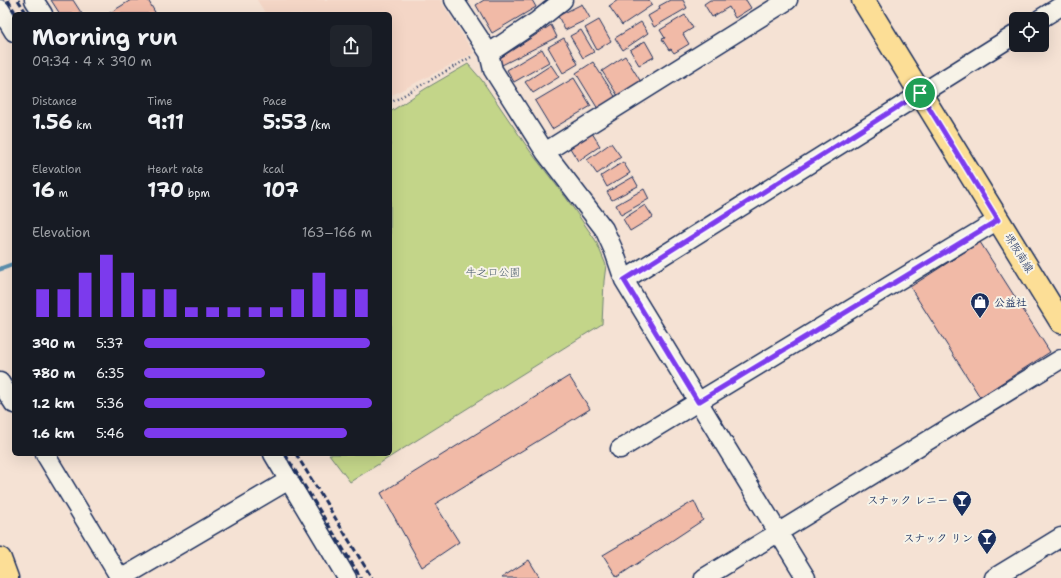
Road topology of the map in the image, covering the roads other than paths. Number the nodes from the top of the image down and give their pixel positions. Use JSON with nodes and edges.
{"nodes":[{"id":1,"x":34,"y":0,"type":"edge"},
{"id":2,"x":454,"y":0,"type":"edge"},
{"id":3,"x":563,"y":0,"type":"edge"},
{"id":4,"x":788,"y":0,"type":"edge"},
{"id":5,"x":863,"y":0,"type":"edge"},
{"id":6,"x":1061,"y":6,"type":"edge"},
{"id":7,"x":0,"y":9,"type":"edge"},
{"id":8,"x":42,"y":12,"type":"edge"},
{"id":9,"x":1049,"y":13,"type":"edge"},
{"id":10,"x":12,"y":29,"type":"edge"},
{"id":11,"x":1009,"y":38,"type":"edge"},
{"id":12,"x":489,"y":53,"type":"junction"},
{"id":13,"x":920,"y":93,"type":"junction"},
{"id":14,"x":545,"y":152,"type":"junction"},
{"id":15,"x":998,"y":220,"type":"junction"},
{"id":16,"x":624,"y":280,"type":"junction"},
{"id":17,"x":1061,"y":322,"type":"edge"},
{"id":18,"x":1061,"y":359,"type":"edge"},
{"id":19,"x":0,"y":382,"type":"edge"},
{"id":20,"x":12,"y":401,"type":"edge"},
{"id":21,"x":698,"y":402,"type":"junction"},
{"id":22,"x":620,"y":449,"type":"dead end"},
{"id":23,"x":46,"y":456,"type":"edge"},
{"id":24,"x":274,"y":456,"type":"edge"},
{"id":25,"x":289,"y":480,"type":"junction"},
{"id":26,"x":778,"y":532,"type":"junction"},
{"id":27,"x":1061,"y":537,"type":"edge"},
{"id":28,"x":0,"y":558,"type":"edge"},
{"id":29,"x":7,"y":578,"type":"edge"},
{"id":30,"x":121,"y":578,"type":"edge"},
{"id":31,"x":347,"y":578,"type":"edge"},
{"id":32,"x":704,"y":578,"type":"edge"},
{"id":33,"x":806,"y":578,"type":"edge"},
{"id":34,"x":994,"y":578,"type":"edge"}],
"edges":[{"from":1,"to":8,"type":"street"},
{"from":2,"to":12,"type":"street"},
{"from":3,"to":12,"type":"street"},
{"from":4,"to":14,"type":"street"},
{"from":5,"to":13,"type":"main road","name":"堺阪南線"},
{"from":6,"to":9,"type":"street"},
{"from":7,"to":10,"type":"street"},
{"from":11,"to":13,"type":"street"},
{"from":12,"to":14,"type":"street"},
{"from":13,"to":15,"type":"main road","name":"堺阪南線"},
{"from":13,"to":16,"type":"street"},
{"from":14,"to":16,"type":"street"},
{"from":15,"to":17,"type":"main road","name":"堺阪南線"},
{"from":15,"to":21,"type":"street"},
{"from":16,"to":21,"type":"street"},
{"from":18,"to":26,"type":"street"},
{"from":19,"to":20,"type":"street"},
{"from":21,"to":22,"type":"street"},
{"from":21,"to":26,"type":"street"},
{"from":23,"to":30,"type":"street"},
{"from":24,"to":25,"type":"street"},
{"from":25,"to":30,"type":"street"},
{"from":25,"to":31,"type":"street"},
{"from":26,"to":32,"type":"street"},
{"from":26,"to":33,"type":"street"},
{"from":27,"to":34,"type":"street"},
{"from":28,"to":29,"type":"main road"}]}
